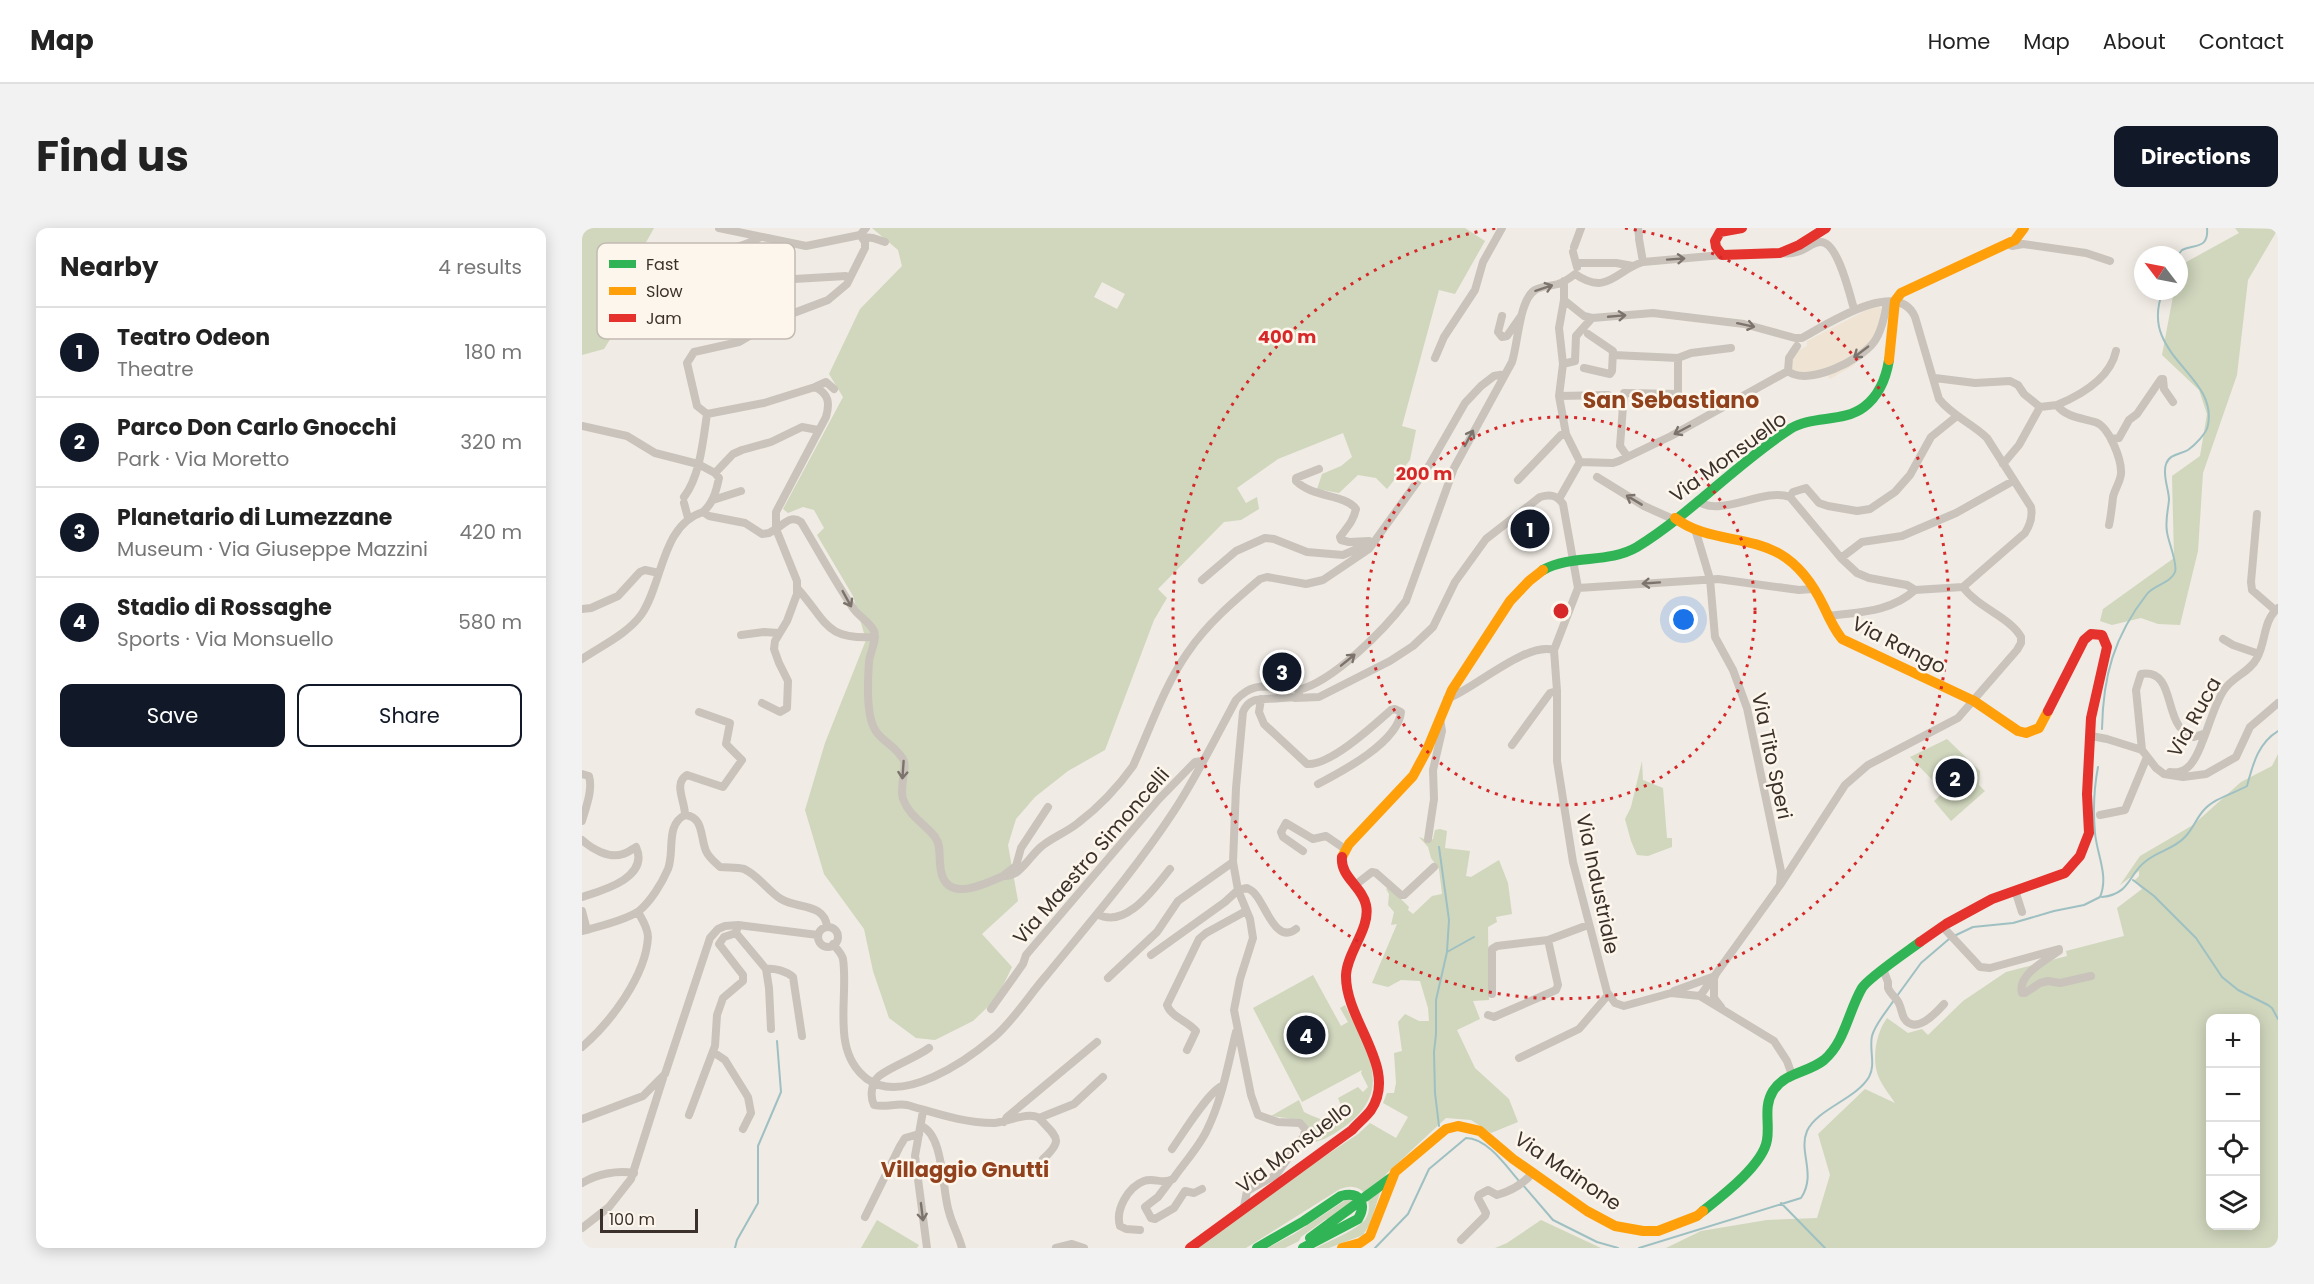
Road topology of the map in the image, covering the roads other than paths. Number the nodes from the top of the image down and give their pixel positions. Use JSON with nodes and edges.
{"nodes":[{"id":1,"x":719,"y":228,"type":"edge"},
{"id":2,"x":866,"y":228,"type":"edge"},
{"id":3,"x":1502,"y":228,"type":"edge"},
{"id":4,"x":1581,"y":228,"type":"edge"},
{"id":5,"x":1742,"y":228,"type":"edge"},
{"id":6,"x":1826,"y":228,"type":"edge"},
{"id":7,"x":2025,"y":229,"type":"edge"},
{"id":8,"x":1639,"y":234,"type":"edge"},
{"id":9,"x":862,"y":236,"type":"junction"},
{"id":10,"x":760,"y":237,"type":"junction"},
{"id":11,"x":748,"y":243,"type":"edge"},
{"id":12,"x":791,"y":243,"type":"edge"},
{"id":13,"x":885,"y":243,"type":"dead end"},
{"id":14,"x":2007,"y":243,"type":"junction"},
{"id":15,"x":795,"y":244,"type":"edge"},
{"id":16,"x":1780,"y":253,"type":"junction"},
{"id":17,"x":1722,"y":255,"type":"junction"},
{"id":18,"x":2110,"y":261,"type":"dead end"},
{"id":19,"x":1643,"y":262,"type":"junction"},
{"id":20,"x":1577,"y":264,"type":"junction"},
{"id":21,"x":1633,"y":266,"type":"junction"},
{"id":22,"x":1575,"y":274,"type":"junction"},
{"id":23,"x":850,"y":278,"type":"junction"},
{"id":24,"x":795,"y":279,"type":"edge"},
{"id":25,"x":1564,"y":281,"type":"junction"},
{"id":26,"x":1564,"y":300,"type":"junction"},
{"id":27,"x":1891,"y":302,"type":"junction"},
{"id":28,"x":1851,"y":311,"type":"junction"},
{"id":29,"x":795,"y":313,"type":"edge"},
{"id":30,"x":1502,"y":316,"type":"dead end"},
{"id":31,"x":1521,"y":316,"type":"junction"},
{"id":32,"x":1592,"y":318,"type":"junction"},
{"id":33,"x":1584,"y":332,"type":"junction"},
{"id":34,"x":744,"y":339,"type":"edge"},
{"id":35,"x":1797,"y":346,"type":"dead end"},
{"id":36,"x":1731,"y":348,"type":"dead end"},
{"id":37,"x":2116,"y":351,"type":"dead end"},
{"id":38,"x":1613,"y":356,"type":"junction"},
{"id":39,"x":1435,"y":358,"type":"dead end"},
{"id":40,"x":1678,"y":358,"type":"junction"},
{"id":41,"x":1563,"y":364,"type":"junction"},
{"id":42,"x":1584,"y":368,"type":"dead end"},
{"id":43,"x":1788,"y":371,"type":"junction"},
{"id":44,"x":1504,"y":374,"type":"junction"},
{"id":45,"x":1935,"y":378,"type":"junction"},
{"id":46,"x":814,"y":387,"type":"junction"},
{"id":47,"x":834,"y":388,"type":"dead end"},
{"id":48,"x":1608,"y":395,"type":"dead end"},
{"id":49,"x":1559,"y":396,"type":"junction"},
{"id":50,"x":2173,"y":402,"type":"dead end"},
{"id":51,"x":2057,"y":405,"type":"junction"},
{"id":52,"x":2040,"y":407,"type":"junction"},
{"id":53,"x":707,"y":414,"type":"junction"},
{"id":54,"x":1957,"y":416,"type":"junction"},
{"id":55,"x":582,"y":426,"type":"edge"},
{"id":56,"x":818,"y":430,"type":"junction"},
{"id":57,"x":1566,"y":434,"type":"junction"},
{"id":58,"x":2111,"y":439,"type":"junction"},
{"id":59,"x":1627,"y":456,"type":"junction"},
{"id":60,"x":1583,"y":463,"type":"junction"},
{"id":61,"x":698,"y":464,"type":"junction"},
{"id":62,"x":2003,"y":465,"type":"junction"},
{"id":63,"x":1319,"y":469,"type":"dead end"},
{"id":64,"x":715,"y":473,"type":"junction"},
{"id":65,"x":1518,"y":480,"type":"dead end"},
{"id":66,"x":2013,"y":481,"type":"junction"},
{"id":67,"x":741,"y":491,"type":"dead end"},
{"id":68,"x":1790,"y":497,"type":"junction"},
{"id":69,"x":713,"y":500,"type":"junction"},
{"id":70,"x":1560,"y":500,"type":"junction"},
{"id":71,"x":1697,"y":501,"type":"junction"},
{"id":72,"x":703,"y":512,"type":"junction"},
{"id":73,"x":2256,"y":514,"type":"dead end"},
{"id":74,"x":688,"y":518,"type":"junction"},
{"id":75,"x":1674,"y":519,"type":"junction"},
{"id":76,"x":2109,"y":525,"type":"dead end"},
{"id":77,"x":776,"y":529,"type":"junction"},
{"id":78,"x":1695,"y":529,"type":"junction"},
{"id":79,"x":1374,"y":542,"type":"junction"},
{"id":80,"x":1841,"y":558,"type":"junction"},
{"id":81,"x":1572,"y":560,"type":"junction"},
{"id":82,"x":659,"y":573,"type":"junction"},
{"id":83,"x":1710,"y":579,"type":"junction"},
{"id":84,"x":1202,"y":580,"type":"dead end"},
{"id":85,"x":1963,"y":587,"type":"junction"},
{"id":86,"x":797,"y":588,"type":"junction"},
{"id":87,"x":1578,"y":588,"type":"junction"},
{"id":88,"x":1813,"y":589,"type":"junction"},
{"id":89,"x":1915,"y":590,"type":"junction"},
{"id":90,"x":582,"y":609,"type":"edge"},
{"id":91,"x":2276,"y":609,"type":"edge"},
{"id":92,"x":1828,"y":616,"type":"junction"},
{"id":93,"x":779,"y":633,"type":"junction"},
{"id":94,"x":741,"y":635,"type":"dead end"},
{"id":95,"x":875,"y":638,"type":"junction"},
{"id":96,"x":2223,"y":639,"type":"dead end"},
{"id":97,"x":1554,"y":650,"type":"junction"},
{"id":98,"x":2259,"y":654,"type":"junction"},
{"id":99,"x":582,"y":659,"type":"edge"},
{"id":100,"x":1464,"y":673,"type":"junction"},
{"id":101,"x":1476,"y":681,"type":"junction"},
{"id":102,"x":1461,"y":686,"type":"junction"},
{"id":103,"x":1557,"y":691,"type":"junction"},
{"id":104,"x":1280,"y":693,"type":"junction"},
{"id":105,"x":1300,"y":695,"type":"junction"},
{"id":106,"x":1261,"y":699,"type":"junction"},
{"id":107,"x":1974,"y":701,"type":"junction"},
{"id":108,"x":762,"y":703,"type":"dead end"},
{"id":109,"x":2278,"y":704,"type":"edge"},
{"id":110,"x":699,"y":712,"type":"dead end"},
{"id":111,"x":1439,"y":717,"type":"junction"},
{"id":112,"x":2204,"y":734,"type":"junction"},
{"id":113,"x":2091,"y":736,"type":"junction"},
{"id":114,"x":1512,"y":745,"type":"dead end"},
{"id":115,"x":2146,"y":756,"type":"junction"},
{"id":116,"x":1202,"y":761,"type":"junction"},
{"id":117,"x":582,"y":774,"type":"edge"},
{"id":118,"x":1318,"y":784,"type":"dead end"},
{"id":119,"x":1048,"y":807,"type":"dead end"},
{"id":120,"x":685,"y":815,"type":"junction"},
{"id":121,"x":2100,"y":815,"type":"dead end"},
{"id":122,"x":582,"y":822,"type":"edge"},
{"id":123,"x":1428,"y":838,"type":"dead end"},
{"id":124,"x":582,"y":840,"type":"edge"},
{"id":125,"x":1345,"y":849,"type":"junction"},
{"id":126,"x":1303,"y":851,"type":"dead end"},
{"id":127,"x":1233,"y":862,"type":"junction"},
{"id":128,"x":1434,"y":867,"type":"dead end"},
{"id":129,"x":1170,"y":869,"type":"dead end"},
{"id":130,"x":1003,"y":876,"type":"junction"},
{"id":131,"x":1780,"y":885,"type":"junction"},
{"id":132,"x":1354,"y":886,"type":"junction"},
{"id":133,"x":1238,"y":890,"type":"junction"},
{"id":134,"x":2015,"y":890,"type":"junction"},
{"id":135,"x":582,"y":897,"type":"edge"},
{"id":136,"x":582,"y":911,"type":"edge"},
{"id":137,"x":1246,"y":911,"type":"junction"},
{"id":138,"x":638,"y":912,"type":"junction"},
{"id":139,"x":2022,"y":912,"type":"dead end"},
{"id":140,"x":1097,"y":914,"type":"junction"},
{"id":141,"x":1588,"y":925,"type":"junction"},
{"id":142,"x":826,"y":927,"type":"junction"},
{"id":143,"x":1296,"y":928,"type":"dead end"},
{"id":144,"x":1944,"y":928,"type":"junction"},
{"id":145,"x":737,"y":929,"type":"junction"},
{"id":146,"x":584,"y":930,"type":"edge"},
{"id":147,"x":818,"y":935,"type":"junction"},
{"id":148,"x":1548,"y":940,"type":"junction"},
{"id":149,"x":833,"y":944,"type":"junction"},
{"id":150,"x":1151,"y":956,"type":"dead end"},
{"id":151,"x":766,"y":969,"type":"junction"},
{"id":152,"x":1883,"y":969,"type":"junction"},
{"id":153,"x":1715,"y":976,"type":"junction"},
{"id":154,"x":2091,"y":976,"type":"dead end"},
{"id":155,"x":1108,"y":978,"type":"dead end"},
{"id":156,"x":1671,"y":993,"type":"junction"},
{"id":157,"x":1492,"y":994,"type":"dead end"},
{"id":158,"x":1608,"y":995,"type":"junction"},
{"id":159,"x":1700,"y":996,"type":"junction"},
{"id":160,"x":1944,"y":1004,"type":"dead end"},
{"id":161,"x":991,"y":1009,"type":"dead end"},
{"id":162,"x":1724,"y":1011,"type":"junction"},
{"id":163,"x":1488,"y":1015,"type":"dead end"},
{"id":164,"x":771,"y":1029,"type":"dead end"},
{"id":165,"x":1237,"y":1030,"type":"junction"},
{"id":166,"x":802,"y":1036,"type":"dead end"},
{"id":167,"x":1096,"y":1042,"type":"dead end"},
{"id":168,"x":582,"y":1047,"type":"edge"},
{"id":169,"x":929,"y":1048,"type":"dead end"},
{"id":170,"x":1187,"y":1050,"type":"dead end"},
{"id":171,"x":713,"y":1052,"type":"junction"},
{"id":172,"x":1519,"y":1058,"type":"dead end"},
{"id":173,"x":665,"y":1074,"type":"junction"},
{"id":174,"x":1792,"y":1075,"type":"junction"},
{"id":175,"x":1103,"y":1077,"type":"dead end"},
{"id":176,"x":874,"y":1083,"type":"junction"},
{"id":177,"x":1222,"y":1086,"type":"junction"},
{"id":178,"x":643,"y":1096,"type":"junction"},
{"id":179,"x":656,"y":1104,"type":"junction"},
{"id":180,"x":923,"y":1111,"type":"junction"},
{"id":181,"x":689,"y":1115,"type":"dead end"},
{"id":182,"x":1039,"y":1118,"type":"junction"},
{"id":183,"x":582,"y":1119,"type":"edge"},
{"id":184,"x":1004,"y":1122,"type":"junction"},
{"id":185,"x":743,"y":1129,"type":"dead end"},
{"id":186,"x":920,"y":1130,"type":"junction"},
{"id":187,"x":1172,"y":1149,"type":"dead end"},
{"id":188,"x":1043,"y":1160,"type":"dead end"},
{"id":189,"x":634,"y":1173,"type":"junction"},
{"id":190,"x":1531,"y":1176,"type":"junction"},
{"id":191,"x":1392,"y":1178,"type":"junction"},
{"id":192,"x":1170,"y":1181,"type":"junction"},
{"id":193,"x":582,"y":1183,"type":"edge"},
{"id":194,"x":1202,"y":1189,"type":"dead end"},
{"id":195,"x":1365,"y":1197,"type":"dead end"},
{"id":196,"x":1356,"y":1204,"type":"dead end"},
{"id":197,"x":1244,"y":1207,"type":"junction"},
{"id":198,"x":865,"y":1217,"type":"dead end"},
{"id":199,"x":582,"y":1228,"type":"edge"},
{"id":200,"x":1140,"y":1230,"type":"dead end"},
{"id":201,"x":1461,"y":1240,"type":"dead end"},
{"id":202,"x":927,"y":1248,"type":"edge"},
{"id":203,"x":962,"y":1248,"type":"edge"},
{"id":204,"x":1056,"y":1248,"type":"edge"},
{"id":205,"x":1084,"y":1248,"type":"edge"},
{"id":206,"x":1190,"y":1248,"type":"edge"},
{"id":207,"x":1257,"y":1248,"type":"edge"},
{"id":208,"x":1296,"y":1248,"type":"edge"},
{"id":209,"x":1303,"y":1248,"type":"edge"},
{"id":210,"x":1342,"y":1248,"type":"edge"}],
"edges":[{"from":1,"to":10,"type":"street"},
{"from":2,"to":9,"type":"street"},
{"from":3,"to":39,"type":"street"},
{"from":4,"to":20,"type":"street"},
{"from":5,"to":17,"type":"main road"},
{"from":6,"to":16,"type":"main road"},
{"from":7,"to":14,"type":"main road"},
{"from":8,"to":19,"type":"street"},
{"from":9,"to":13,"type":"street"},
{"from":9,"to":15,"type":"street"},
{"from":9,"to":23,"type":"street"},
{"from":10,"to":11,"type":"street"},
{"from":10,"to":12,"type":"street"},
{"from":14,"to":18,"type":"street"},
{"from":14,"to":27,"type":"main road"},
{"from":16,"to":17,"type":"main road"},
{"from":16,"to":28,"type":"street"},
{"from":19,"to":17,"type":"street","one_way":true},
{"from":19,"to":21,"type":"street"},
{"from":20,"to":21,"type":"street"},
{"from":20,"to":22,"type":"street"},
{"from":21,"to":22,"type":"street"},
{"from":22,"to":25,"type":"street"},
{"from":23,"to":24,"type":"street"},
{"from":23,"to":29,"type":"street"},
{"from":25,"to":26,"type":"street"},
{"from":31,"to":25,"type":"street","one_way":true},
{"from":26,"to":32,"type":"street"},
{"from":26,"to":41,"type":"street"},
{"from":27,"to":28,"type":"street"},
{"from":27,"to":43,"type":"street","one_way":true},
{"from":27,"to":45,"type":"street"},
{"from":27,"to":71,"type":"main road","name":"Via Monsuello"},
{"from":32,"to":28,"type":"street","one_way":true},
{"from":30,"to":31,"type":"street"},
{"from":31,"to":44,"type":"street"},
{"from":32,"to":33,"type":"street"},
{"from":33,"to":38,"type":"street"},
{"from":33,"to":41,"type":"street"},
{"from":34,"to":53,"type":"street"},
{"from":35,"to":43,"type":"street"},
{"from":36,"to":40,"type":"street"},
{"from":37,"to":51,"type":"street"},
{"from":38,"to":40,"type":"street"},
{"from":38,"to":42,"type":"street"},
{"from":40,"to":59,"type":"street"},
{"from":41,"to":49,"type":"street"},
{"from":43,"to":59,"type":"street","one_way":true},
{"from":44,"to":79,"type":"street"},
{"from":105,"to":44,"type":"street","one_way":true},
{"from":45,"to":52,"type":"street"},
{"from":45,"to":54,"type":"street"},
{"from":46,"to":47,"type":"street"},
{"from":46,"to":53,"type":"street"},
{"from":46,"to":56,"type":"street"},
{"from":48,"to":49,"type":"street"},
{"from":49,"to":57,"type":"street"},
{"from":50,"to":58,"type":"street"},
{"from":51,"to":52,"type":"street"},
{"from":51,"to":58,"type":"street"},
{"from":52,"to":62,"type":"street"},
{"from":53,"to":61,"type":"street"},
{"from":54,"to":62,"type":"street"},
{"from":54,"to":68,"type":"street"},
{"from":55,"to":61,"type":"street"},
{"from":56,"to":64,"type":"street"},
{"from":56,"to":77,"type":"street"},
{"from":57,"to":60,"type":"street"},
{"from":57,"to":65,"type":"street"},
{"from":58,"to":76,"type":"street"},
{"from":59,"to":60,"type":"street"},
{"from":60,"to":70,"type":"street"},
{"from":75,"to":60,"type":"street","one_way":true},
{"from":61,"to":64,"type":"street"},
{"from":61,"to":74,"type":"street"},
{"from":62,"to":66,"type":"street"},
{"from":63,"to":79,"type":"street"},
{"from":64,"to":69,"type":"street"},
{"from":66,"to":80,"type":"street"},
{"from":66,"to":85,"type":"street"},
{"from":67,"to":69,"type":"street"},
{"from":68,"to":71,"type":"street"},
{"from":68,"to":80,"type":"street"},
{"from":69,"to":72,"type":"street"},
{"from":70,"to":81,"type":"street"},
{"from":70,"to":105,"type":"street"},
{"from":71,"to":75,"type":"main road","name":"Via Monsuello"},
{"from":72,"to":74,"type":"street"},
{"from":72,"to":77,"type":"street"},
{"from":73,"to":91,"type":"street","name":"Via Ruca"},
{"from":74,"to":82,"type":"street"},
{"from":75,"to":78,"type":"main road","name":"Via Rango"},
{"from":75,"to":81,"type":"main road","name":"Via Monsuello"},
{"from":77,"to":86,"type":"street"},
{"from":77,"to":95,"type":"street","one_way":true},
{"from":78,"to":83,"type":"street","name":"Via Tito Speri"},
{"from":78,"to":88,"type":"main road","name":"Via Rango"},
{"from":79,"to":84,"type":"street"},
{"from":79,"to":130,"type":"street"},
{"from":80,"to":89,"type":"street"},
{"from":81,"to":87,"type":"street"},
{"from":81,"to":100,"type":"main road","name":"Via Monsuello"},
{"from":82,"to":90,"type":"street"},
{"from":82,"to":99,"type":"street"},
{"from":83,"to":87,"type":"street","one_way":true},
{"from":83,"to":88,"type":"street"},
{"from":83,"to":131,"type":"street","name":"Via Tito Speri"},
{"from":85,"to":89,"type":"street"},
{"from":85,"to":107,"type":"street"},
{"from":86,"to":93,"type":"street"},
{"from":86,"to":95,"type":"street"},
{"from":87,"to":97,"type":"street","name":"Via Industriale"},
{"from":88,"to":92,"type":"main road","name":"Via Rango"},
{"from":89,"to":92,"type":"street"},
{"from":91,"to":98,"type":"street","name":"Via Ruca"},
{"from":92,"to":107,"type":"main road","name":"Via Rango"},
{"from":93,"to":94,"type":"street"},
{"from":93,"to":108,"type":"street"},
{"from":95,"to":130,"type":"street","one_way":true},
{"from":96,"to":98,"type":"street"},
{"from":97,"to":101,"type":"street"},
{"from":97,"to":103,"type":"street","name":"Via Industriale"},
{"from":98,"to":112,"type":"street","name":"Via Ruca"},
{"from":100,"to":101,"type":"street"},
{"from":100,"to":102,"type":"main road","name":"Via Monsuello"},
{"from":101,"to":102,"type":"street"},
{"from":102,"to":111,"type":"main road","name":"Via Monsuello"},
{"from":103,"to":114,"type":"street"},
{"from":103,"to":141,"type":"street","name":"Via Industriale"},
{"from":104,"to":105,"type":"street"},
{"from":104,"to":106,"type":"street"},
{"from":104,"to":116,"type":"street"},
{"from":106,"to":118,"type":"street"},
{"from":106,"to":127,"type":"street"},
{"from":107,"to":113,"type":"main road","name":"Via Rango"},
{"from":107,"to":131,"type":"street"},
{"from":109,"to":115,"type":"street"},
{"from":110,"to":120,"type":"street"},
{"from":111,"to":123,"type":"street","name":"Via Monsuello"},
{"from":111,"to":125,"type":"main road","name":"Via Monsuello"},
{"from":112,"to":115,"type":"street","name":"Via Ruca"},
{"from":112,"to":115,"type":"street"},
{"from":113,"to":115,"type":"street"},
{"from":113,"to":134,"type":"main road"},
{"from":115,"to":121,"type":"street"},
{"from":116,"to":140,"type":"street"},
{"from":116,"to":161,"type":"street","name":"Via Maestro Simoncelli"},
{"from":117,"to":122,"type":"street"},
{"from":119,"to":130,"type":"street"},
{"from":120,"to":138,"type":"street"},
{"from":120,"to":142,"type":"street"},
{"from":124,"to":135,"type":"street"},
{"from":125,"to":126,"type":"street"},
{"from":125,"to":132,"type":"main road","name":"Via Monsuello"},
{"from":127,"to":133,"type":"street"},
{"from":127,"to":155,"type":"street"},
{"from":128,"to":132,"type":"street"},
{"from":129,"to":140,"type":"street"},
{"from":131,"to":153,"type":"street"},
{"from":132,"to":197,"type":"main road","name":"Via Monsuello"},
{"from":133,"to":137,"type":"street"},
{"from":133,"to":143,"type":"street"},
{"from":133,"to":150,"type":"street"},
{"from":134,"to":139,"type":"street"},
{"from":134,"to":144,"type":"main road"},
{"from":136,"to":146,"type":"street"},
{"from":137,"to":165,"type":"street"},
{"from":137,"to":170,"type":"street"},
{"from":138,"to":146,"type":"street"},
{"from":138,"to":168,"type":"street"},
{"from":140,"to":176,"type":"street"},
{"from":141,"to":148,"type":"street"},
{"from":141,"to":158,"type":"street","name":"Via Industriale"},
{"from":142,"to":147,"type":"street"},
{"from":142,"to":149,"type":"street"},
{"from":144,"to":152,"type":"main road"},
{"from":144,"to":154,"type":"street"},
{"from":145,"to":147,"type":"street"},
{"from":145,"to":151,"type":"street"},
{"from":145,"to":171,"type":"street"},
{"from":145,"to":173,"type":"street"},
{"from":147,"to":149,"type":"street"},
{"from":148,"to":157,"type":"street"},
{"from":148,"to":163,"type":"street"},
{"from":149,"to":176,"type":"street"},
{"from":151,"to":164,"type":"street"},
{"from":151,"to":166,"type":"street"},
{"from":152,"to":160,"type":"street"},
{"from":152,"to":174,"type":"main road","name":"Via Mainone"},
{"from":153,"to":156,"type":"street"},
{"from":153,"to":159,"type":"street"},
{"from":153,"to":162,"type":"street"},
{"from":156,"to":158,"type":"street"},
{"from":156,"to":159,"type":"street"},
{"from":158,"to":172,"type":"street"},
{"from":159,"to":162,"type":"street"},
{"from":162,"to":174,"type":"street"},
{"from":165,"to":177,"type":"street"},
{"from":165,"to":197,"type":"street"},
{"from":167,"to":184,"type":"street"},
{"from":169,"to":176,"type":"street"},
{"from":171,"to":181,"type":"street"},
{"from":171,"to":185,"type":"street"},
{"from":173,"to":178,"type":"street"},
{"from":173,"to":179,"type":"street"},
{"from":174,"to":190,"type":"main road","name":"Via Mainone"},
{"from":175,"to":182,"type":"street"},
{"from":176,"to":180,"type":"street"},
{"from":177,"to":187,"type":"street"},
{"from":177,"to":192,"type":"street"},
{"from":178,"to":179,"type":"street"},
{"from":178,"to":183,"type":"street"},
{"from":179,"to":189,"type":"street"},
{"from":180,"to":184,"type":"street"},
{"from":180,"to":186,"type":"street"},
{"from":182,"to":184,"type":"street"},
{"from":182,"to":188,"type":"street"},
{"from":186,"to":198,"type":"street"},
{"from":186,"to":202,"type":"street","one_way":true},
{"from":186,"to":203,"type":"street"},
{"from":189,"to":193,"type":"street"},
{"from":189,"to":199,"type":"street"},
{"from":190,"to":191,"type":"main road","name":"Via Mainone"},
{"from":190,"to":201,"type":"street"},
{"from":191,"to":195,"type":"main road"},
{"from":191,"to":210,"type":"main road","name":"Via Mainone"},
{"from":192,"to":194,"type":"street"},
{"from":192,"to":200,"type":"street"},
{"from":196,"to":208,"type":"main road"},
{"from":197,"to":206,"type":"main road","name":"Via Monsuello"},
{"from":204,"to":205,"type":"street"},
{"from":207,"to":209,"type":"main road"}]}
